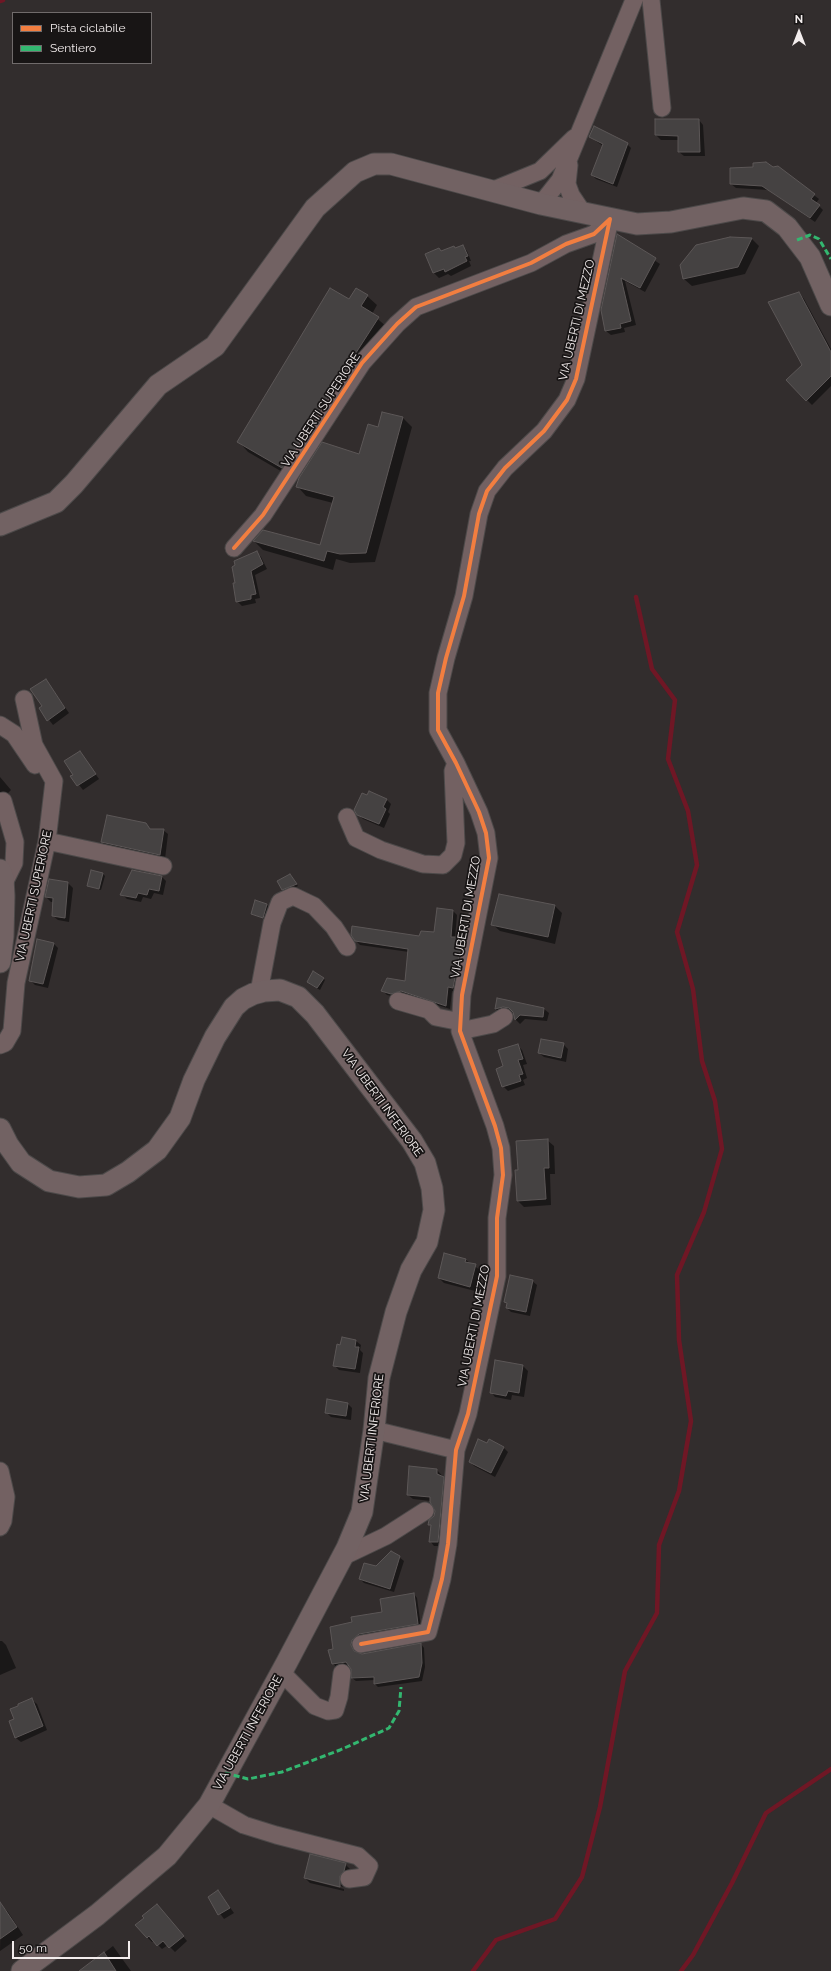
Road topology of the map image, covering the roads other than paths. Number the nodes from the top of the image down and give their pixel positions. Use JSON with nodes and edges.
{"nodes":[{"id":1,"x":634,"y":0,"type":"edge"},
{"id":2,"x":651,"y":0,"type":"edge"},
{"id":3,"x":662,"y":108,"type":"dead end"},
{"id":4,"x":579,"y":134,"type":"junction"},
{"id":5,"x":540,"y":171,"type":"junction"},
{"id":6,"x":491,"y":191,"type":"junction"},
{"id":7,"x":541,"y":204,"type":"junction"},
{"id":8,"x":583,"y":213,"type":"junction"},
{"id":9,"x":610,"y":219,"type":"junction"},
{"id":10,"x":831,"y":305,"type":"edge"},
{"id":11,"x":0,"y":525,"type":"edge"},
{"id":12,"x":234,"y":548,"type":"dead end"},
{"id":13,"x":24,"y":698,"type":"dead end"},
{"id":14,"x":0,"y":725,"type":"edge"},
{"id":15,"x":456,"y":763,"type":"junction"},
{"id":16,"x":53,"y":792,"type":"junction"},
{"id":17,"x":3,"y":801,"type":"dead end"},
{"id":18,"x":347,"y":817,"type":"dead end"},
{"id":19,"x":48,"y":841,"type":"junction"},
{"id":20,"x":163,"y":866,"type":"dead end"},
{"id":21,"x":2,"y":876,"type":"edge"},
{"id":22,"x":347,"y":947,"type":"dead end"},
{"id":23,"x":0,"y":962,"type":"edge"},
{"id":24,"x":259,"y":992,"type":"junction"},
{"id":25,"x":398,"y":1000,"type":"dead end"},
{"id":26,"x":504,"y":1017,"type":"dead end"},
{"id":27,"x":460,"y":1026,"type":"junction"},
{"id":28,"x":0,"y":1045,"type":"edge"},
{"id":29,"x":0,"y":1129,"type":"edge"},
{"id":30,"x":374,"y":1430,"type":"junction"},
{"id":31,"x":456,"y":1450,"type":"junction"},
{"id":32,"x":0,"y":1471,"type":"edge"},
{"id":33,"x":425,"y":1511,"type":"dead end"},
{"id":34,"x":0,"y":1527,"type":"edge"},
{"id":35,"x":342,"y":1557,"type":"junction"},
{"id":36,"x":362,"y":1644,"type":"dead end"},
{"id":37,"x":281,"y":1672,"type":"junction"},
{"id":38,"x":342,"y":1673,"type":"dead end"},
{"id":39,"x":209,"y":1805,"type":"junction"},
{"id":40,"x":349,"y":1879,"type":"dead end"},
{"id":41,"x":22,"y":1971,"type":"edge"}],
"edges":[{"from":1,"to":4,"type":"street"},
{"from":2,"to":3,"type":"street"},
{"from":4,"to":5,"type":"street"},
{"from":4,"to":7,"type":"street"},
{"from":4,"to":8,"type":"street"},
{"from":5,"to":6,"type":"street"},
{"from":5,"to":7,"type":"street"},
{"from":6,"to":7,"type":"main road"},
{"from":6,"to":11,"type":"main road"},
{"from":7,"to":8,"type":"main road"},
{"from":8,"to":9,"type":"main road"},
{"from":9,"to":10,"type":"main road"},
{"from":9,"to":12,"type":"street","name":"VIA UBERTI SUPERIORE"},
{"from":9,"to":15,"type":"street","name":"VIA UBERTI DI MEZZO"},
{"from":13,"to":16,"type":"street","name":"VIA UBERTI SUPERIORE"},
{"from":14,"to":16,"type":"street"},
{"from":15,"to":18,"type":"street"},
{"from":15,"to":27,"type":"street","name":"VIA UBERTI DI MEZZO"},
{"from":16,"to":19,"type":"street","name":"VIA UBERTI SUPERIORE"},
{"from":17,"to":21,"type":"street"},
{"from":19,"to":20,"type":"street"},
{"from":19,"to":28,"type":"street","name":"VIA UBERTI SUPERIORE"},
{"from":21,"to":23,"type":"main road","name":"VIA UBERTI SUPERIORE"},
{"from":22,"to":24,"type":"street"},
{"from":24,"to":29,"type":"main road"},
{"from":24,"to":30,"type":"main road","name":"VIA UBERTI INFERIORE"},
{"from":25,"to":27,"type":"street"},
{"from":26,"to":27,"type":"street"},
{"from":27,"to":31,"type":"street","name":"VIA UBERTI DI MEZZO"},
{"from":30,"to":31,"type":"street"},
{"from":30,"to":35,"type":"main road","name":"VIA UBERTI INFERIORE"},
{"from":31,"to":36,"type":"street","name":"VIA UBERTI DI MEZZO"},
{"from":32,"to":34,"type":"street"},
{"from":33,"to":35,"type":"street"},
{"from":35,"to":37,"type":"main road","name":"VIA UBERTI INFERIORE"},
{"from":37,"to":38,"type":"street"},
{"from":37,"to":39,"type":"main road","name":"VIA UBERTI INFERIORE"},
{"from":39,"to":40,"type":"street"},
{"from":39,"to":41,"type":"main road","name":"VIA UBERTI INFERIORE"}]}
